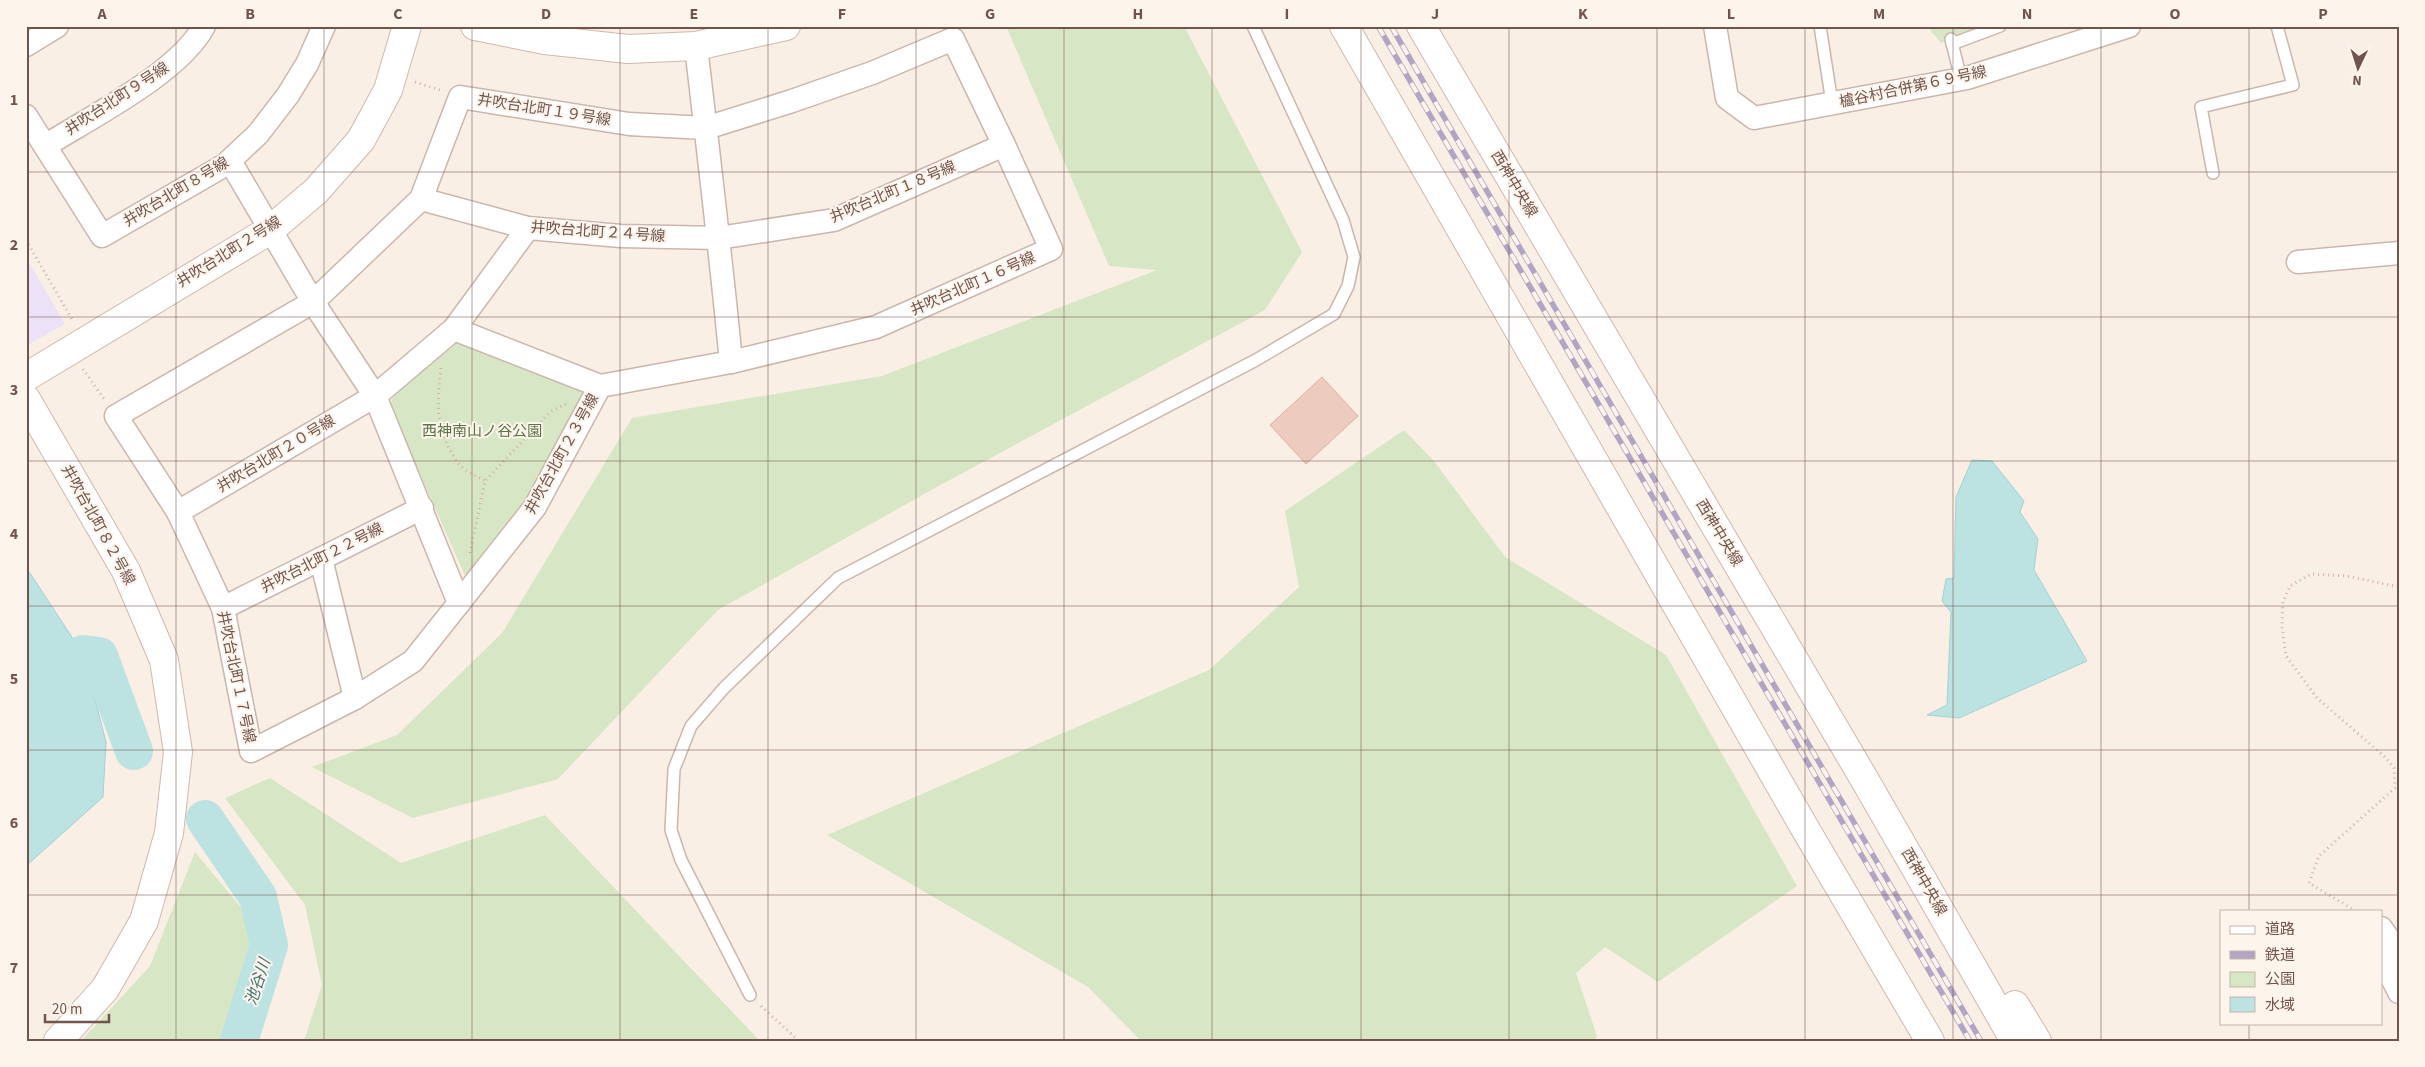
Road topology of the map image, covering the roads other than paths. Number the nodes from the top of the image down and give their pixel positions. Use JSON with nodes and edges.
{"nodes":[{"id":1,"x":57,"y":26,"type":"edge"},
{"id":2,"x":204,"y":26,"type":"edge"},
{"id":3,"x":324,"y":26,"type":"edge"},
{"id":4,"x":407,"y":26,"type":"edge"},
{"id":5,"x":476,"y":26,"type":"edge"},
{"id":6,"x":786,"y":26,"type":"edge"},
{"id":7,"x":1253,"y":26,"type":"edge"},
{"id":8,"x":1344,"y":26,"type":"edge"},
{"id":9,"x":1421,"y":26,"type":"edge"},
{"id":10,"x":1715,"y":26,"type":"edge"},
{"id":11,"x":1820,"y":26,"type":"edge"},
{"id":12,"x":2000,"y":26,"type":"edge"},
{"id":13,"x":2129,"y":26,"type":"edge"},
{"id":14,"x":2277,"y":26,"type":"edge"},
{"id":15,"x":26,"y":45,"type":"edge"},
{"id":16,"x":696,"y":46,"type":"junction"},
{"id":17,"x":1961,"y":79,"type":"junction"},
{"id":18,"x":1832,"y":103,"type":"junction"},
{"id":19,"x":26,"y":116,"type":"edge"},
{"id":20,"x":706,"y":128,"type":"junction"},
{"id":21,"x":1004,"y":145,"type":"junction"},
{"id":22,"x":45,"y":146,"type":"junction"},
{"id":23,"x":230,"y":161,"type":"junction"},
{"id":24,"x":2213,"y":172,"type":"dead end"},
{"id":25,"x":421,"y":198,"type":"junction"},
{"id":26,"x":528,"y":228,"type":"junction"},
{"id":27,"x":270,"y":230,"type":"junction"},
{"id":28,"x":719,"y":238,"type":"junction"},
{"id":29,"x":2399,"y":253,"type":"edge"},
{"id":30,"x":2298,"y":262,"type":"dead end"},
{"id":31,"x":313,"y":302,"type":"junction"},
{"id":32,"x":454,"y":328,"type":"junction"},
{"id":33,"x":732,"y":362,"type":"junction"},
{"id":34,"x":26,"y":376,"type":"edge"},
{"id":35,"x":600,"y":386,"type":"junction"},
{"id":36,"x":375,"y":396,"type":"junction"},
{"id":37,"x":26,"y":399,"type":"edge"},
{"id":38,"x":422,"y":508,"type":"junction"},
{"id":39,"x":178,"y":512,"type":"junction"},
{"id":40,"x":321,"y":559,"type":"junction"},
{"id":41,"x":1751,"y":587,"type":"junction"},
{"id":42,"x":459,"y":603,"type":"junction"},
{"id":43,"x":223,"y":608,"type":"junction"},
{"id":44,"x":1688,"y":626,"type":"junction"},
{"id":45,"x":355,"y":698,"type":"junction"},
{"id":46,"x":2382,"y":930,"type":"edge"},
{"id":47,"x":2399,"y":992,"type":"edge"},
{"id":48,"x":750,"y":995,"type":"road end"},
{"id":49,"x":58,"y":1041,"type":"edge"},
{"id":50,"x":1913,"y":1041,"type":"edge"},
{"id":51,"x":1930,"y":1041,"type":"edge"},
{"id":52,"x":2015,"y":1041,"type":"edge"},
{"id":53,"x":2036,"y":1041,"type":"edge"}],
"edges":[{"from":1,"to":15,"type":"street"},
{"from":2,"to":22,"type":"street","name":"井吹台北町９号線"},
{"from":3,"to":23,"type":"street","name":"井吹台北町８号線"},
{"from":4,"to":27,"type":"street","name":"井吹台北町２号線"},
{"from":5,"to":16,"type":"street"},
{"from":6,"to":16,"type":"street"},
{"from":7,"to":48,"type":"lane"},
{"from":8,"to":44,"type":"street"},
{"from":9,"to":41,"type":"street","name":"西神中央線"},
{"from":10,"to":18,"type":"street","name":"櫨谷村合併第６９号線"},
{"from":11,"to":18,"type":"lane"},
{"from":12,"to":17,"type":"lane"},
{"from":13,"to":17,"type":"street","name":"櫨谷村合併第６９号線"},
{"from":14,"to":24,"type":"lane"},
{"from":16,"to":20,"type":"street"},
{"from":17,"to":18,"type":"street","name":"櫨谷村合併第６９号線"},
{"from":19,"to":22,"type":"street","name":"井吹台北町８号線"},
{"from":20,"to":21,"type":"street","name":"井吹台北町１６号線"},
{"from":20,"to":25,"type":"street","name":"井吹台北町１９号線"},
{"from":20,"to":28,"type":"street"},
{"from":21,"to":28,"type":"street","name":"井吹台北町１８号線"},
{"from":21,"to":33,"type":"street","name":"井吹台北町１６号線"},
{"from":22,"to":23,"type":"street","name":"井吹台北町８号線"},
{"from":23,"to":27,"type":"street"},
{"from":25,"to":26,"type":"street","name":"井吹台北町２４号線"},
{"from":25,"to":31,"type":"street","name":"井吹台北町１９号線"},
{"from":26,"to":28,"type":"street","name":"井吹台北町２４号線"},
{"from":26,"to":32,"type":"street","name":"井吹台北町２０号線"},
{"from":27,"to":31,"type":"street"},
{"from":27,"to":34,"type":"street","name":"井吹台北町２号線"},
{"from":28,"to":33,"type":"street"},
{"from":29,"to":30,"type":"street"},
{"from":31,"to":36,"type":"street"},
{"from":31,"to":39,"type":"street","name":"井吹台北町１７号線"},
{"from":32,"to":35,"type":"street"},
{"from":32,"to":36,"type":"street","name":"井吹台北町２０号線"},
{"from":33,"to":35,"type":"street","name":"井吹台北町２３号線"},
{"from":35,"to":42,"type":"street","name":"井吹台北町２３号線"},
{"from":36,"to":38,"type":"street"},
{"from":36,"to":39,"type":"street","name":"井吹台北町２０号線"},
{"from":37,"to":49,"type":"street","name":"井吹台北町８２号線"},
{"from":38,"to":40,"type":"street","name":"井吹台北町２２号線"},
{"from":38,"to":42,"type":"street"},
{"from":39,"to":43,"type":"street","name":"井吹台北町１７号線"},
{"from":40,"to":43,"type":"street","name":"井吹台北町２２号線"},
{"from":40,"to":45,"type":"street"},
{"from":41,"to":52,"type":"street","name":"西神中央線"},
{"from":41,"to":53,"type":"street"},
{"from":42,"to":45,"type":"street","name":"井吹台北町１７号線"},
{"from":43,"to":45,"type":"street","name":"井吹台北町１７号線"},
{"from":44,"to":50,"type":"street"},
{"from":44,"to":51,"type":"street"},
{"from":46,"to":47,"type":"street"}]}
